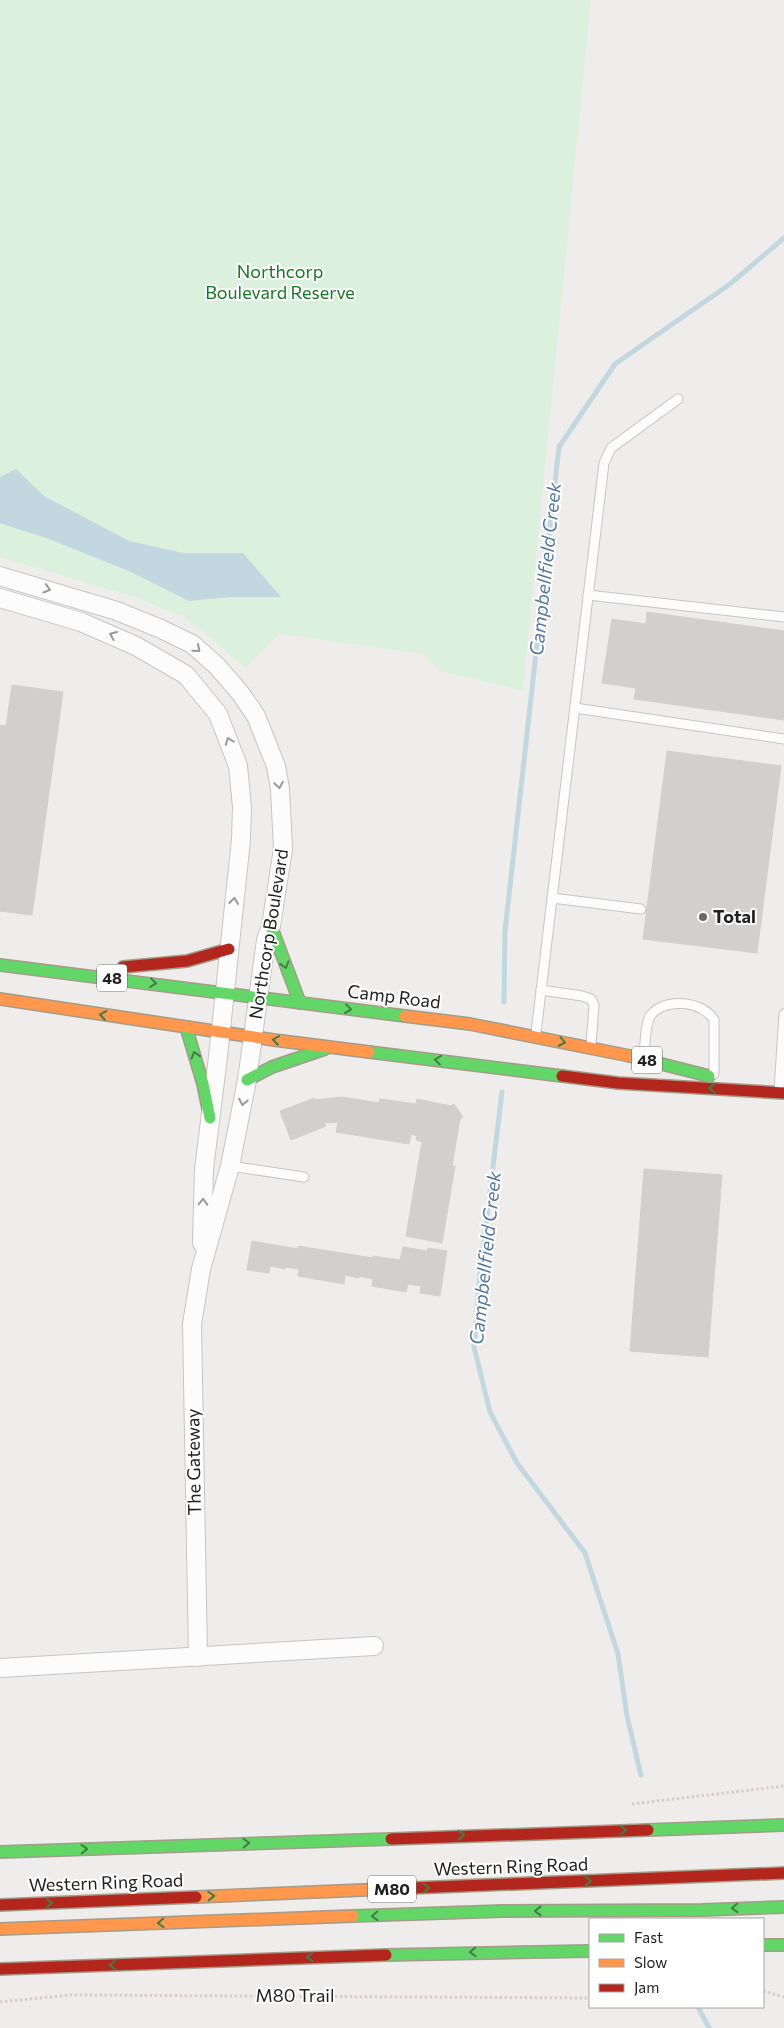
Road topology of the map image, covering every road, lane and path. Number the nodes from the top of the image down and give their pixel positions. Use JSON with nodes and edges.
{"nodes":[{"id":1,"x":678,"y":399,"type":"dead end"},
{"id":2,"x":3,"y":585,"type":"edge"},
{"id":3,"x":588,"y":595,"type":"junction"},
{"id":4,"x":784,"y":617,"type":"edge"},
{"id":5,"x":575,"y":708,"type":"junction"},
{"id":6,"x":784,"y":738,"type":"edge"},
{"id":7,"x":552,"y":898,"type":"junction"},
{"id":8,"x":641,"y":910,"type":"dead end"},
{"id":9,"x":271,"y":926,"type":"junction"},
{"id":10,"x":229,"y":949,"type":"junction"},
{"id":11,"x":0,"y":965,"type":"edge"},
{"id":12,"x":59,"y":971,"type":"junction"},
{"id":13,"x":541,"y":990,"type":"junction"},
{"id":14,"x":224,"y":992,"type":"junction"},
{"id":15,"x":258,"y":997,"type":"junction"},
{"id":16,"x":0,"y":999,"type":"edge"},
{"id":17,"x":300,"y":1003,"type":"junction"},
{"id":18,"x":784,"y":1014,"type":"edge"},
{"id":19,"x":186,"y":1027,"type":"junction"},
{"id":20,"x":221,"y":1032,"type":"junction"},
{"id":21,"x":253,"y":1036,"type":"junction"},
{"id":22,"x":535,"y":1036,"type":"junction"},
{"id":23,"x":331,"y":1047,"type":"junction"},
{"id":24,"x":590,"y":1048,"type":"junction"},
{"id":25,"x":644,"y":1060,"type":"junction"},
{"id":26,"x":714,"y":1077,"type":"junction"},
{"id":27,"x":247,"y":1080,"type":"junction"},
{"id":28,"x":781,"y":1093,"type":"edge"},
{"id":29,"x":210,"y":1118,"type":"junction"},
{"id":30,"x":230,"y":1166,"type":"junction"},
{"id":31,"x":304,"y":1176,"type":"dead end"},
{"id":32,"x":201,"y":1269,"type":"junction"},
{"id":33,"x":374,"y":1646,"type":"dead end"},
{"id":34,"x":198,"y":1657,"type":"junction"},
{"id":35,"x":0,"y":1668,"type":"edge"},
{"id":36,"x":784,"y":1786,"type":"edge"},
{"id":37,"x":632,"y":1804,"type":"dead end"},
{"id":38,"x":784,"y":1825,"type":"edge"},
{"id":39,"x":0,"y":1852,"type":"edge"},
{"id":40,"x":784,"y":1873,"type":"edge"},
{"id":41,"x":0,"y":1905,"type":"edge"},
{"id":42,"x":784,"y":1907,"type":"edge"},
{"id":43,"x":0,"y":1929,"type":"edge"},
{"id":44,"x":764,"y":1945,"type":"edge"},
{"id":45,"x":784,"y":1945,"type":"edge"},
{"id":46,"x":589,"y":1951,"type":"edge"},
{"id":47,"x":521,"y":1953,"type":"junction"},
{"id":48,"x":490,"y":1965,"type":"dead end"},
{"id":49,"x":0,"y":1969,"type":"edge"},
{"id":50,"x":764,"y":1991,"type":"edge"},
{"id":51,"x":784,"y":1997,"type":"edge"},
{"id":52,"x":589,"y":1998,"type":"edge"},
{"id":53,"x":0,"y":2002,"type":"edge"}],
"edges":[{"from":1,"to":3,"type":"lane"},
{"from":2,"to":9,"type":"street","name":"Northcorp Boulevard","one_way":true},
{"from":10,"to":2,"type":"street","name":"Northcorp Boulevard","one_way":true},
{"from":3,"to":4,"type":"lane"},
{"from":3,"to":5,"type":"lane"},
{"from":5,"to":6,"type":"lane"},
{"from":5,"to":7,"type":"lane"},
{"from":7,"to":8,"type":"lane"},
{"from":7,"to":13,"type":"lane"},
{"from":9,"to":15,"type":"street","name":"Northcorp Boulevard"},
{"from":9,"to":17,"type":"main road","one_way":true},
{"from":10,"to":12,"type":"main road"},
{"from":10,"to":14,"type":"street","name":"Northcorp Boulevard"},
{"from":11,"to":12,"type":"main road","name":"Camp Road","number":"48"},
{"from":12,"to":14,"type":"main road","name":"Camp Road","number":"48","one_way":true},
{"from":13,"to":22,"type":"lane"},
{"from":13,"to":24,"type":"lane"},
{"from":14,"to":15,"type":"main road","name":"Camp Road","number":"48"},
{"from":14,"to":20,"type":"street","name":"Northcorp Boulevard"},
{"from":15,"to":17,"type":"main road","name":"Camp Road","number":"48"},
{"from":15,"to":21,"type":"street","name":"Northcorp Boulevard"},
{"from":19,"to":16,"type":"main road","number":"48","one_way":true},
{"from":17,"to":22,"type":"main road","name":"Camp Road","number":"48","one_way":true},
{"from":18,"to":28,"type":"lane"},
{"from":19,"to":20,"type":"main road","number":"48"},
{"from":29,"to":19,"type":"main road","one_way":true},
{"from":20,"to":21,"type":"main road","number":"48"},
{"from":20,"to":29,"type":"street","name":"The Gateway"},
{"from":23,"to":21,"type":"main road","number":"48","one_way":true},
{"from":21,"to":27,"type":"street","name":"The Gateway"},
{"from":22,"to":24,"type":"main road","name":"Camp Road","number":"48","one_way":true},
{"from":23,"to":27,"type":"main road"},
{"from":28,"to":23,"type":"main road","number":"48","one_way":true},
{"from":24,"to":25,"type":"main road","name":"Camp Road","number":"48"},
{"from":25,"to":26,"type":"main road","name":"Camp Road","number":"48"},
{"from":25,"to":26,"type":"lane"},
{"from":26,"to":28,"type":"main road","name":"Camp Road","number":"48"},
{"from":27,"to":30,"type":"street","name":"The Gateway","one_way":true},
{"from":32,"to":29,"type":"street","name":"The Gateway","one_way":true},
{"from":30,"to":31,"type":"lane"},
{"from":30,"to":32,"type":"street","name":"The Gateway"},
{"from":32,"to":34,"type":"street","name":"The Gateway"},
{"from":33,"to":34,"type":"street"},
{"from":34,"to":35,"type":"street"},
{"from":36,"to":37,"type":"path"},
{"from":39,"to":38,"type":"main road","one_way":true},
{"from":41,"to":40,"type":"main road","name":"Western Ring Road","number":"M80","one_way":true},
{"from":42,"to":43,"type":"main road","number":"M80","one_way":true},
{"from":44,"to":45,"type":"main road"},
{"from":46,"to":47,"type":"main road"},
{"from":47,"to":48,"type":"main road"},
{"from":47,"to":49,"type":"main road","one_way":true},
{"from":50,"to":51,"type":"path"},
{"from":52,"to":53,"type":"path","name":"M80 Trail"}]}
